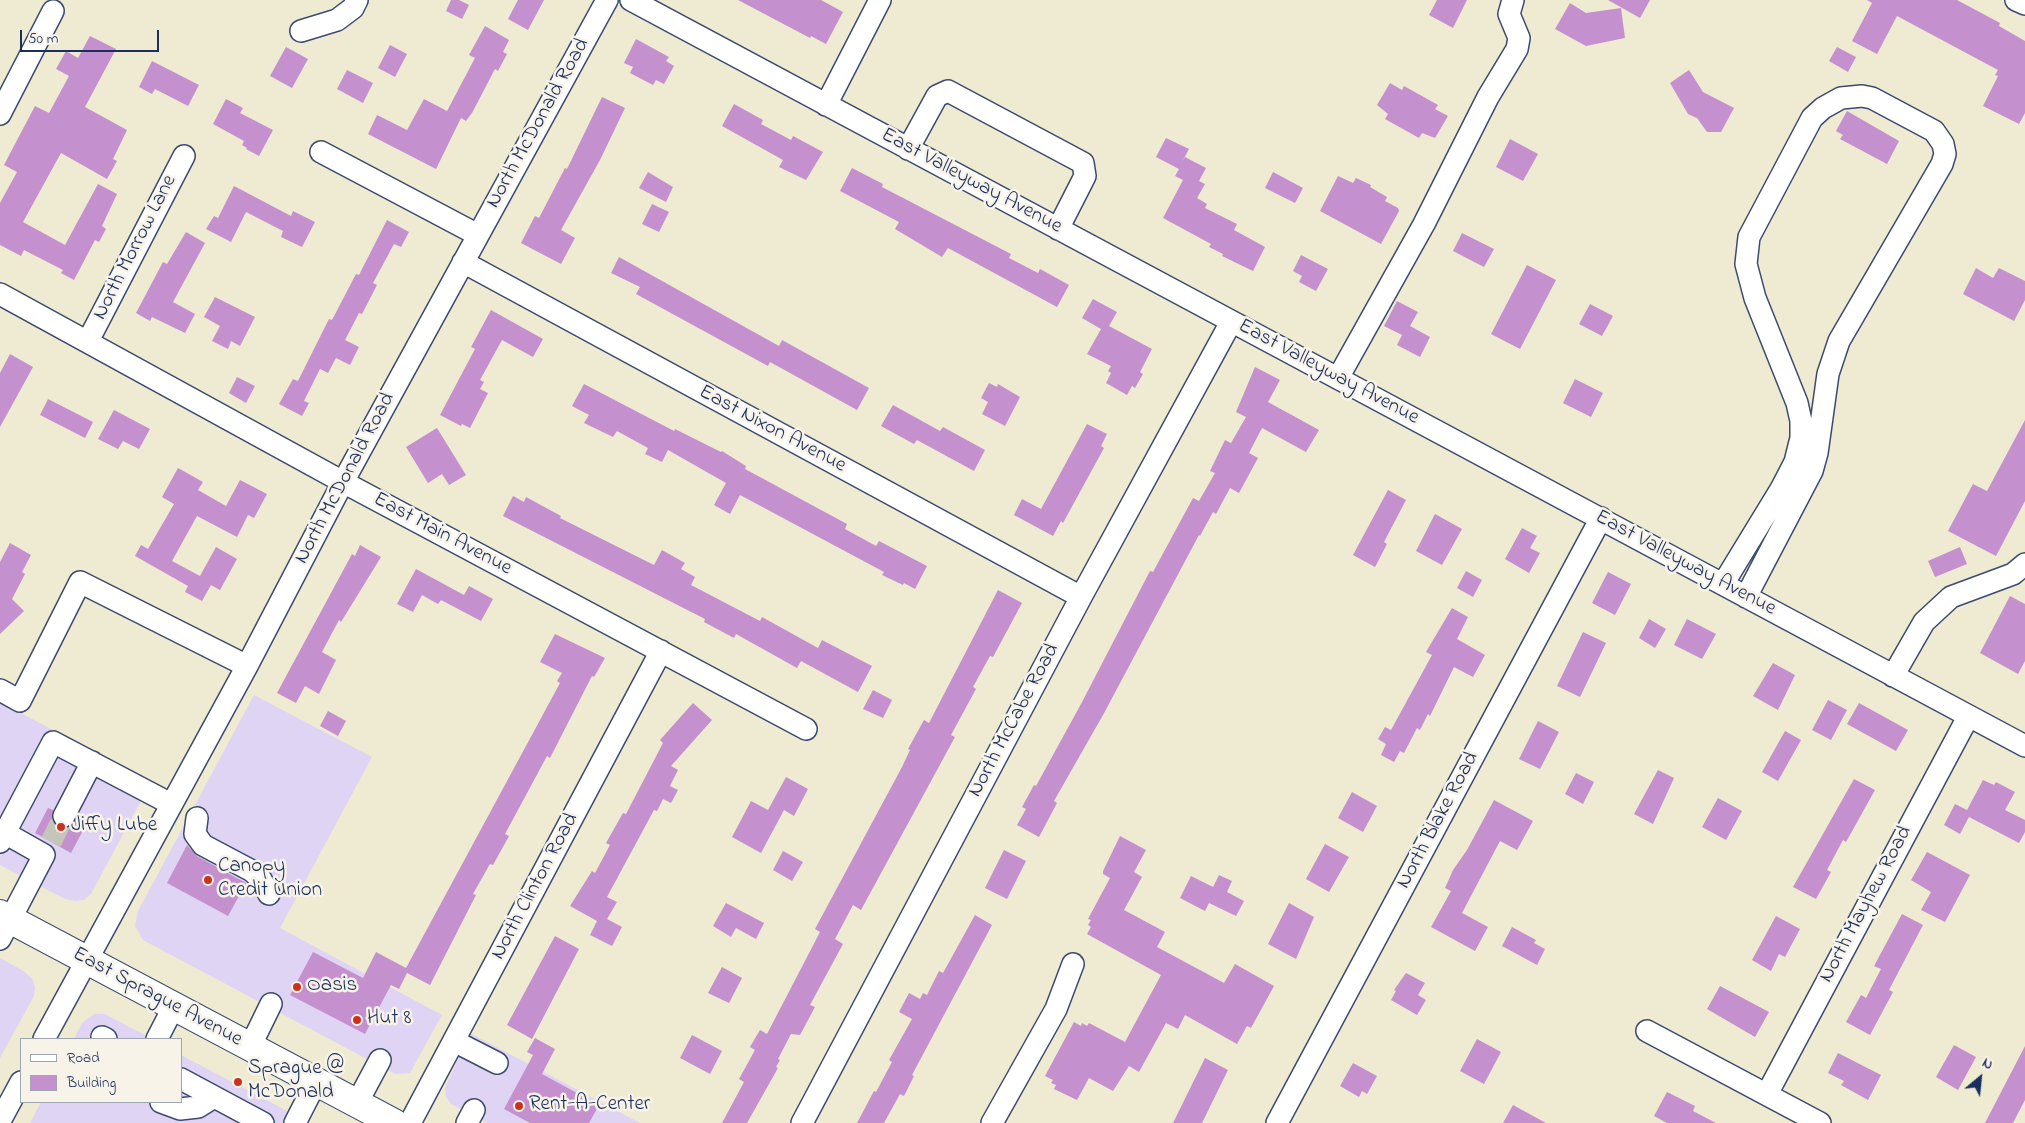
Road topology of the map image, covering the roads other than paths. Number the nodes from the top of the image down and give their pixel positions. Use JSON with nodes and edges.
{"nodes":[{"id":1,"x":357,"y":0,"type":"edge"},
{"id":2,"x":607,"y":0,"type":"edge"},
{"id":3,"x":631,"y":0,"type":"edge"},
{"id":4,"x":880,"y":0,"type":"edge"},
{"id":5,"x":1513,"y":0,"type":"edge"},
{"id":6,"x":2016,"y":0,"type":"edge"},
{"id":7,"x":2025,"y":4,"type":"edge"},
{"id":8,"x":53,"y":11,"type":"dead end"},
{"id":9,"x":301,"y":31,"type":"dead end"},
{"id":10,"x":826,"y":105,"type":"junction"},
{"id":11,"x":0,"y":114,"type":"edge"},
{"id":12,"x":908,"y":148,"type":"junction"},
{"id":13,"x":321,"y":152,"type":"dead end"},
{"id":14,"x":184,"y":156,"type":"dead end"},
{"id":15,"x":1058,"y":229,"type":"junction"},
{"id":16,"x":478,"y":235,"type":"junction"},
{"id":17,"x":463,"y":262,"type":"junction"},
{"id":18,"x":0,"y":294,"type":"edge"},
{"id":19,"x":1231,"y":322,"type":"junction"},
{"id":20,"x":88,"y":341,"type":"junction"},
{"id":21,"x":1338,"y":378,"type":"junction"},
{"id":22,"x":343,"y":482,"type":"junction"},
{"id":23,"x":1601,"y":518,"type":"junction"},
{"id":24,"x":2025,"y":564,"type":"edge"},
{"id":25,"x":1723,"y":584,"type":"junction"},
{"id":26,"x":1081,"y":597,"type":"junction"},
{"id":27,"x":1746,"y":597,"type":"junction"},
{"id":28,"x":662,"y":651,"type":"junction"},
{"id":29,"x":247,"y":666,"type":"junction"},
{"id":30,"x":1893,"y":676,"type":"junction"},
{"id":31,"x":0,"y":690,"type":"edge"},
{"id":32,"x":1968,"y":717,"type":"junction"},
{"id":33,"x":806,"y":729,"type":"dead end"},
{"id":34,"x":2025,"y":746,"type":"edge"},
{"id":35,"x":92,"y":762,"type":"junction"},
{"id":36,"x":171,"y":804,"type":"junction"},
{"id":37,"x":64,"y":816,"type":"tunnel mouth"},
{"id":38,"x":197,"y":818,"type":"dead end"},
{"id":39,"x":2,"y":837,"type":"edge"},
{"id":40,"x":268,"y":894,"type":"dead end"},
{"id":41,"x":4,"y":924,"type":"edge"},
{"id":42,"x":86,"y":960,"type":"junction"},
{"id":43,"x":1072,"y":964,"type":"dead end"},
{"id":44,"x":271,"y":1004,"type":"dead end"},
{"id":45,"x":174,"y":1006,"type":"junction"},
{"id":46,"x":1647,"y":1031,"type":"dead end"},
{"id":47,"x":45,"y":1038,"type":"edge"},
{"id":48,"x":158,"y":1038,"type":"edge"},
{"id":49,"x":454,"y":1041,"type":"junction"},
{"id":50,"x":250,"y":1047,"type":"junction"},
{"id":51,"x":380,"y":1060,"type":"dead end"},
{"id":52,"x":497,"y":1063,"type":"dead end"},
{"id":53,"x":182,"y":1080,"type":"edge"},
{"id":54,"x":316,"y":1082,"type":"junction"},
{"id":55,"x":20,"y":1084,"type":"edge"},
{"id":56,"x":1767,"y":1094,"type":"junction"},
{"id":57,"x":214,"y":1097,"type":"junction"},
{"id":58,"x":164,"y":1103,"type":"edge"},
{"id":59,"x":357,"y":1103,"type":"junction"},
{"id":60,"x":0,"y":1121,"type":"edge"},
{"id":61,"x":263,"y":1123,"type":"edge"},
{"id":62,"x":295,"y":1123,"type":"edge"},
{"id":63,"x":394,"y":1123,"type":"edge"},
{"id":64,"x":410,"y":1123,"type":"edge"},
{"id":65,"x":802,"y":1123,"type":"edge"},
{"id":66,"x":992,"y":1123,"type":"edge"},
{"id":67,"x":1277,"y":1123,"type":"edge"},
{"id":68,"x":1820,"y":1123,"type":"edge"}],
"edges":[{"from":1,"to":9,"type":"street"},
{"from":2,"to":16,"type":"street","name":"North McDonald Road"},
{"from":3,"to":10,"type":"street","name":"East Valleyway Avenue"},
{"from":4,"to":10,"type":"street"},
{"from":5,"to":21,"type":"street"},
{"from":6,"to":7,"type":"street"},
{"from":8,"to":11,"type":"street"},
{"from":10,"to":12,"type":"street","name":"East Valleyway Avenue"},
{"from":12,"to":15,"type":"street","name":"East Valleyway Avenue"},
{"from":12,"to":15,"type":"street"},
{"from":13,"to":16,"type":"street"},
{"from":14,"to":20,"type":"street","name":"North Morrow Lane"},
{"from":15,"to":19,"type":"street","name":"East Valleyway Avenue"},
{"from":16,"to":17,"type":"street","name":"North McDonald Road"},
{"from":17,"to":22,"type":"street","name":"North McDonald Road"},
{"from":17,"to":26,"type":"street","name":"East Nixon Avenue"},
{"from":18,"to":20,"type":"street","name":"East Main Avenue"},
{"from":19,"to":21,"type":"street","name":"East Valleyway Avenue"},
{"from":19,"to":26,"type":"street","name":"North McCabe Road"},
{"from":20,"to":22,"type":"street","name":"East Main Avenue"},
{"from":21,"to":23,"type":"street","name":"East Valleyway Avenue"},
{"from":22,"to":28,"type":"street","name":"East Main Avenue"},
{"from":22,"to":29,"type":"street","name":"North McDonald Road"},
{"from":23,"to":25,"type":"street","name":"East Valleyway Avenue"},
{"from":23,"to":67,"type":"street","name":"North Blake Road"},
{"from":24,"to":30,"type":"street"},
{"from":25,"to":27,"type":"street","name":"East Valleyway Avenue"},
{"from":25,"to":27,"type":"street"},
{"from":26,"to":65,"type":"street","name":"North McCabe Road"},
{"from":27,"to":30,"type":"street","name":"East Valleyway Avenue"},
{"from":28,"to":33,"type":"street","name":"East Main Avenue"},
{"from":28,"to":49,"type":"street","name":"North Clinton Road"},
{"from":29,"to":31,"type":"street"},
{"from":29,"to":36,"type":"street","name":"North McDonald Road"},
{"from":30,"to":32,"type":"street","name":"East Valleyway Avenue"},
{"from":32,"to":34,"type":"street","name":"East Valleyway Avenue"},
{"from":32,"to":56,"type":"street","name":"North Mayhew Road"},
{"from":35,"to":36,"type":"street"},
{"from":35,"to":37,"type":"street"},
{"from":35,"to":39,"type":"street"},
{"from":36,"to":42,"type":"street","name":"North McDonald Road"},
{"from":38,"to":40,"type":"street"},
{"from":39,"to":41,"type":"street"},
{"from":41,"to":42,"type":"main road","name":"East Sprague Avenue"},
{"from":42,"to":45,"type":"main road","name":"East Sprague Avenue"},
{"from":42,"to":47,"type":"street","name":"North McDonald Road"},
{"from":43,"to":66,"type":"street"},
{"from":44,"to":50,"type":"street"},
{"from":45,"to":48,"type":"street"},
{"from":45,"to":50,"type":"main road","name":"East Sprague Avenue"},
{"from":46,"to":56,"type":"street"},
{"from":49,"to":52,"type":"street"},
{"from":49,"to":64,"type":"street","name":"North Clinton Road"},
{"from":50,"to":54,"type":"main road","name":"East Sprague Avenue"},
{"from":51,"to":59,"type":"street"},
{"from":53,"to":57,"type":"street"},
{"from":54,"to":59,"type":"main road","name":"East Sprague Avenue"},
{"from":54,"to":62,"type":"street"},
{"from":55,"to":60,"type":"street"},
{"from":56,"to":68,"type":"street"},
{"from":57,"to":58,"type":"street"},
{"from":57,"to":61,"type":"street"},
{"from":59,"to":63,"type":"main road","name":"East Sprague Avenue"}]}
